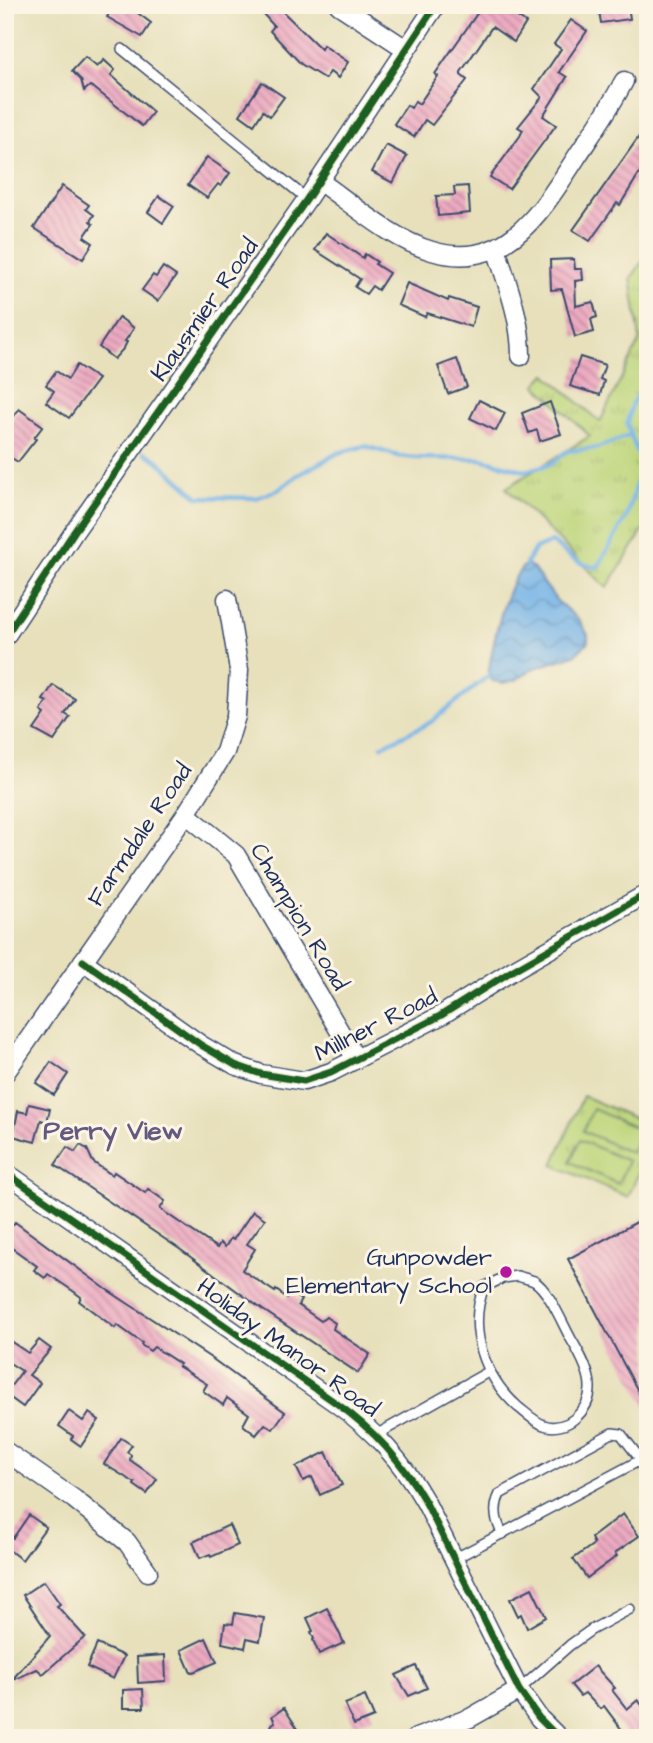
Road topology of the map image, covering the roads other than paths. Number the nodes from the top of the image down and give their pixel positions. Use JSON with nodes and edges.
{"nodes":[{"id":1,"x":339,"y":5,"type":"edge"},
{"id":2,"x":436,"y":5,"type":"edge"},
{"id":3,"x":122,"y":49,"type":"dead end"},
{"id":4,"x":406,"y":49,"type":"junction"},
{"id":5,"x":624,"y":80,"type":"dead end"},
{"id":6,"x":318,"y":181,"type":"junction"},
{"id":7,"x":307,"y":199,"type":"junction"},
{"id":8,"x":496,"y":248,"type":"junction"},
{"id":9,"x":521,"y":356,"type":"dead end"},
{"id":10,"x":227,"y":599,"type":"dead end"},
{"id":11,"x":5,"y":637,"type":"edge"},
{"id":12,"x":186,"y":814,"type":"junction"},
{"id":13,"x":648,"y":893,"type":"edge"},
{"id":14,"x":83,"y":961,"type":"junction"},
{"id":15,"x":356,"y":1059,"type":"junction"},
{"id":16,"x":5,"y":1073,"type":"edge"},
{"id":17,"x":5,"y":1172,"type":"edge"},
{"id":18,"x":488,"y":1371,"type":"junction"},
{"id":19,"x":376,"y":1435,"type":"junction"},
{"id":20,"x":5,"y":1451,"type":"edge"},
{"id":21,"x":644,"y":1458,"type":"edge"},
{"id":22,"x":503,"y":1534,"type":"junction"},
{"id":23,"x":454,"y":1559,"type":"junction"},
{"id":24,"x":149,"y":1572,"type":"dead end"},
{"id":25,"x":629,"y":1609,"type":"dead end"},
{"id":26,"x":519,"y":1690,"type":"junction"},
{"id":27,"x":416,"y":1738,"type":"edge"},
{"id":28,"x":559,"y":1738,"type":"edge"}],
"edges":[{"from":1,"to":4,"type":"street"},
{"from":2,"to":4,"type":"street","name":"Klausmier Road"},
{"from":3,"to":7,"type":"lane"},
{"from":4,"to":6,"type":"street","name":"Klausmier Road"},
{"from":5,"to":8,"type":"street"},
{"from":6,"to":7,"type":"street","name":"Klausmier Road"},
{"from":6,"to":8,"type":"street"},
{"from":7,"to":11,"type":"street","name":"Klausmier Road"},
{"from":8,"to":9,"type":"street"},
{"from":10,"to":12,"type":"street","name":"Farmdale Road"},
{"from":12,"to":14,"type":"street","name":"Farmdale Road"},
{"from":12,"to":15,"type":"street","name":"Champion Road"},
{"from":13,"to":15,"type":"street","name":"Millner Road"},
{"from":14,"to":15,"type":"street","name":"Millner Road"},
{"from":14,"to":16,"type":"street","name":"Farmdale Road"},
{"from":17,"to":19,"type":"street","name":"Holiday Manor Road"},
{"from":18,"to":18,"type":"lane"},
{"from":18,"to":19,"type":"lane"},
{"from":19,"to":23,"type":"street","name":"Holiday Manor Road"},
{"from":20,"to":24,"type":"street"},
{"from":21,"to":22,"type":"lane"},
{"from":21,"to":22,"type":"lane"},
{"from":22,"to":23,"type":"lane"},
{"from":23,"to":26,"type":"street","name":"Holiday Manor Road"},
{"from":25,"to":26,"type":"lane"},
{"from":26,"to":27,"type":"street"},
{"from":26,"to":28,"type":"street","name":"Holiday Manor Road"}]}
